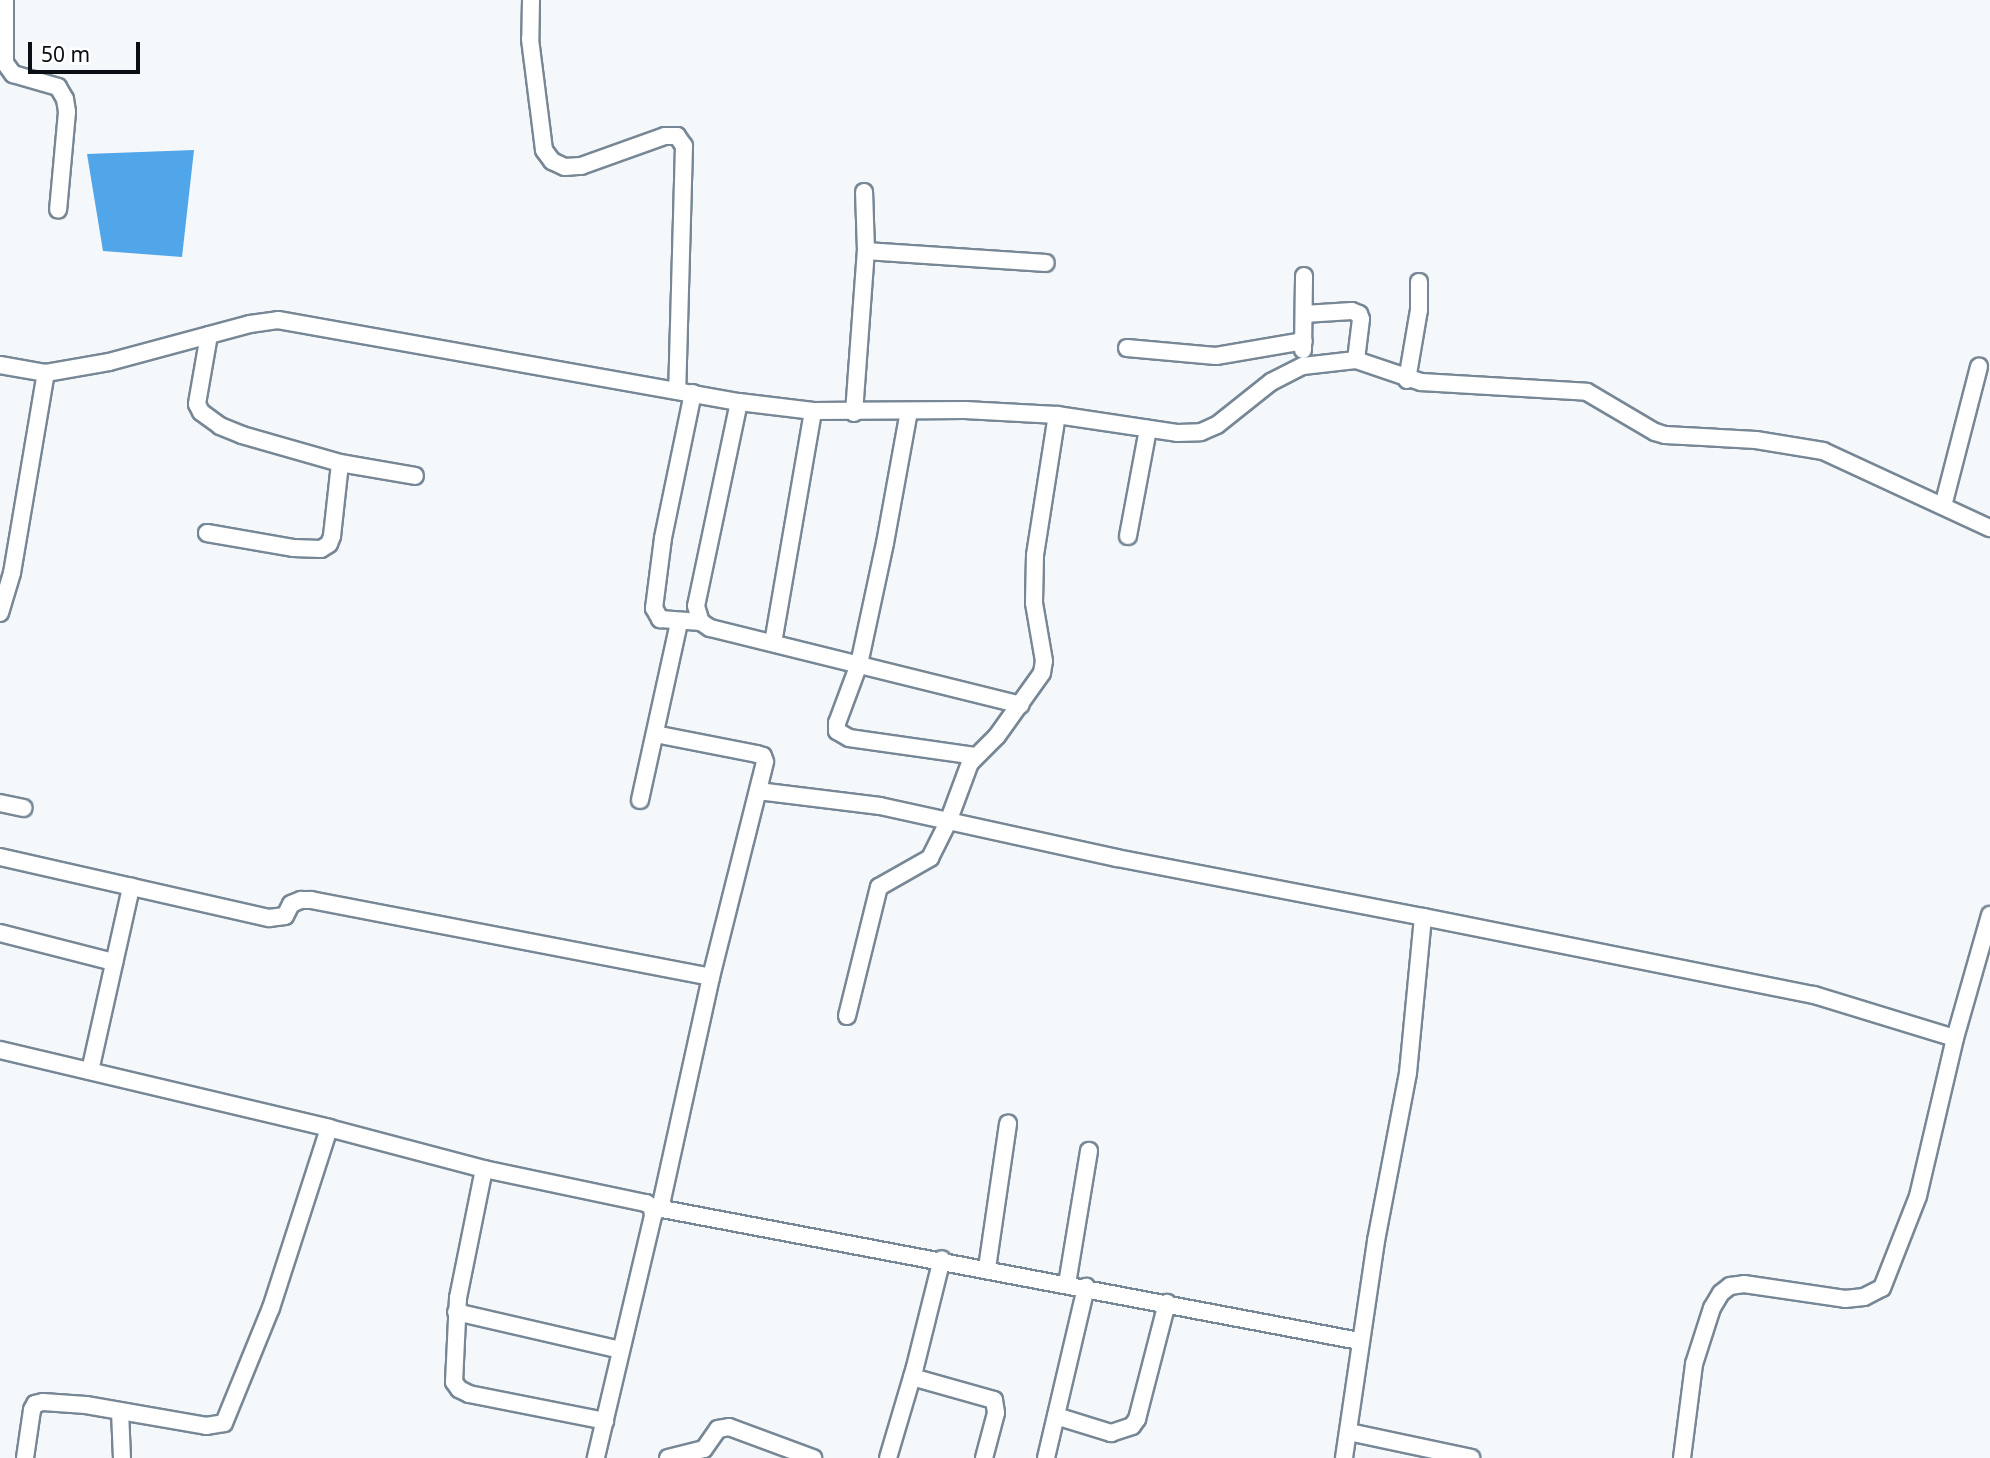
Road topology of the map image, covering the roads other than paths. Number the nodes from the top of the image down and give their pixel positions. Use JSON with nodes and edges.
{"nodes":[{"id":1,"x":5,"y":0,"type":"edge"},
{"id":2,"x":531,"y":0,"type":"edge"},
{"id":3,"x":864,"y":192,"type":"dead end"},
{"id":4,"x":58,"y":210,"type":"dead end"},
{"id":5,"x":866,"y":251,"type":"junction"},
{"id":6,"x":1045,"y":263,"type":"dead end"},
{"id":7,"x":1304,"y":276,"type":"dead end"},
{"id":8,"x":1419,"y":282,"type":"dead end"},
{"id":9,"x":1304,"y":314,"type":"junction"},
{"id":10,"x":209,"y":335,"type":"junction"},
{"id":11,"x":1304,"y":341,"type":"junction"},
{"id":12,"x":1127,"y":348,"type":"dead end"},
{"id":13,"x":1356,"y":360,"type":"junction"},
{"id":14,"x":0,"y":365,"type":"edge"},
{"id":15,"x":1303,"y":366,"type":"junction"},
{"id":16,"x":1979,"y":367,"type":"dead end"},
{"id":17,"x":46,"y":373,"type":"junction"},
{"id":18,"x":1407,"y":380,"type":"junction"},
{"id":19,"x":685,"y":391,"type":"junction"},
{"id":20,"x":739,"y":402,"type":"junction"},
{"id":21,"x":813,"y":411,"type":"junction"},
{"id":22,"x":909,"y":411,"type":"junction"},
{"id":23,"x":854,"y":413,"type":"junction"},
{"id":24,"x":1057,"y":415,"type":"junction"},
{"id":25,"x":1148,"y":429,"type":"junction"},
{"id":26,"x":340,"y":463,"type":"junction"},
{"id":27,"x":415,"y":475,"type":"dead end"},
{"id":28,"x":1943,"y":506,"type":"junction"},
{"id":29,"x":1990,"y":528,"type":"edge"},
{"id":30,"x":207,"y":533,"type":"dead end"},
{"id":31,"x":1128,"y":536,"type":"dead end"},
{"id":32,"x":6,"y":572,"type":"edge"},
{"id":33,"x":0,"y":613,"type":"edge"},
{"id":34,"x":680,"y":622,"type":"junction"},
{"id":35,"x":701,"y":622,"type":"junction"},
{"id":36,"x":773,"y":643,"type":"junction"},
{"id":37,"x":859,"y":664,"type":"junction"},
{"id":38,"x":1021,"y":705,"type":"junction"},
{"id":39,"x":655,"y":734,"type":"junction"},
{"id":40,"x":975,"y":756,"type":"junction"},
{"id":41,"x":758,"y":791,"type":"junction"},
{"id":42,"x":640,"y":800,"type":"dead end"},
{"id":43,"x":0,"y":803,"type":"edge"},
{"id":44,"x":23,"y":808,"type":"dead end"},
{"id":45,"x":948,"y":822,"type":"junction"},
{"id":46,"x":0,"y":857,"type":"edge"},
{"id":47,"x":131,"y":887,"type":"junction"},
{"id":48,"x":1990,"y":915,"type":"edge"},
{"id":49,"x":1423,"y":917,"type":"junction"},
{"id":50,"x":0,"y":933,"type":"edge"},
{"id":51,"x":114,"y":961,"type":"junction"},
{"id":52,"x":711,"y":977,"type":"junction"},
{"id":53,"x":847,"y":1016,"type":"dead end"},
{"id":54,"x":1955,"y":1038,"type":"junction"},
{"id":55,"x":0,"y":1050,"type":"edge"},
{"id":56,"x":90,"y":1071,"type":"junction"},
{"id":57,"x":1008,"y":1124,"type":"dead end"},
{"id":58,"x":329,"y":1128,"type":"junction"},
{"id":59,"x":1089,"y":1151,"type":"dead end"},
{"id":60,"x":484,"y":1169,"type":"junction"},
{"id":61,"x":656,"y":1208,"type":"junction"},
{"id":62,"x":942,"y":1259,"type":"junction"},
{"id":63,"x":986,"y":1268,"type":"junction"},
{"id":64,"x":1067,"y":1284,"type":"junction"},
{"id":65,"x":1086,"y":1287,"type":"junction"},
{"id":66,"x":1167,"y":1303,"type":"junction"},
{"id":67,"x":456,"y":1312,"type":"junction"},
{"id":68,"x":1359,"y":1340,"type":"junction"},
{"id":69,"x":621,"y":1350,"type":"junction"},
{"id":70,"x":912,"y":1377,"type":"junction"},
{"id":71,"x":120,"y":1411,"type":"junction"},
{"id":72,"x":1056,"y":1416,"type":"junction"},
{"id":73,"x":605,"y":1421,"type":"junction"},
{"id":74,"x":1349,"y":1432,"type":"junction"},
{"id":75,"x":25,"y":1458,"type":"edge"},
{"id":76,"x":122,"y":1458,"type":"edge"},
{"id":77,"x":596,"y":1458,"type":"edge"},
{"id":78,"x":668,"y":1458,"type":"edge"},
{"id":79,"x":813,"y":1458,"type":"edge"},
{"id":80,"x":888,"y":1458,"type":"edge"},
{"id":81,"x":984,"y":1458,"type":"edge"},
{"id":82,"x":1046,"y":1458,"type":"edge"},
{"id":83,"x":1344,"y":1458,"type":"edge"},
{"id":84,"x":1471,"y":1458,"type":"edge"},
{"id":85,"x":1682,"y":1458,"type":"edge"}],
"edges":[{"from":1,"to":4,"type":"street"},
{"from":2,"to":19,"type":"street"},
{"from":3,"to":5,"type":"street"},
{"from":5,"to":6,"type":"street"},
{"from":5,"to":23,"type":"street"},
{"from":7,"to":9,"type":"street"},
{"from":8,"to":18,"type":"street"},
{"from":9,"to":11,"type":"street"},
{"from":9,"to":13,"type":"street"},
{"from":10,"to":17,"type":"street"},
{"from":10,"to":19,"type":"street"},
{"from":10,"to":26,"type":"street"},
{"from":11,"to":12,"type":"street"},
{"from":11,"to":15,"type":"street"},
{"from":13,"to":15,"type":"street"},
{"from":13,"to":18,"type":"street"},
{"from":14,"to":17,"type":"street"},
{"from":15,"to":25,"type":"street"},
{"from":16,"to":28,"type":"street"},
{"from":17,"to":32,"type":"street"},
{"from":18,"to":28,"type":"street"},
{"from":19,"to":20,"type":"street"},
{"from":19,"to":34,"type":"street"},
{"from":20,"to":21,"type":"street"},
{"from":20,"to":35,"type":"street"},
{"from":21,"to":23,"type":"street"},
{"from":21,"to":36,"type":"street"},
{"from":22,"to":23,"type":"street"},
{"from":22,"to":24,"type":"street"},
{"from":22,"to":37,"type":"street"},
{"from":24,"to":25,"type":"street"},
{"from":24,"to":38,"type":"street"},
{"from":25,"to":31,"type":"street"},
{"from":26,"to":27,"type":"street"},
{"from":26,"to":30,"type":"street"},
{"from":28,"to":29,"type":"street"},
{"from":32,"to":33,"type":"street"},
{"from":34,"to":35,"type":"street"},
{"from":34,"to":39,"type":"street"},
{"from":35,"to":36,"type":"street"},
{"from":36,"to":37,"type":"street"},
{"from":37,"to":38,"type":"street"},
{"from":37,"to":40,"type":"street"},
{"from":38,"to":40,"type":"street"},
{"from":39,"to":41,"type":"street"},
{"from":39,"to":42,"type":"street"},
{"from":40,"to":45,"type":"street"},
{"from":41,"to":45,"type":"street"},
{"from":41,"to":52,"type":"street"},
{"from":43,"to":44,"type":"street"},
{"from":45,"to":49,"type":"street"},
{"from":45,"to":53,"type":"street"},
{"from":46,"to":47,"type":"street"},
{"from":47,"to":51,"type":"street"},
{"from":47,"to":52,"type":"street"},
{"from":48,"to":54,"type":"street"},
{"from":49,"to":54,"type":"street"},
{"from":49,"to":68,"type":"street"},
{"from":50,"to":51,"type":"street"},
{"from":51,"to":56,"type":"street"},
{"from":52,"to":61,"type":"street"},
{"from":54,"to":85,"type":"street"},
{"from":55,"to":56,"type":"street"},
{"from":56,"to":58,"type":"street"},
{"from":57,"to":63,"type":"street"},
{"from":58,"to":60,"type":"street"},
{"from":58,"to":71,"type":"street"},
{"from":59,"to":64,"type":"street"},
{"from":60,"to":61,"type":"street"},
{"from":60,"to":67,"type":"street"},
{"from":61,"to":62,"type":"street"},
{"from":61,"to":69,"type":"street"},
{"from":62,"to":63,"type":"street"},
{"from":62,"to":70,"type":"street"},
{"from":63,"to":64,"type":"street"},
{"from":64,"to":65,"type":"street"},
{"from":65,"to":66,"type":"street"},
{"from":65,"to":72,"type":"street"},
{"from":66,"to":68,"type":"street"},
{"from":66,"to":72,"type":"street"},
{"from":67,"to":69,"type":"street"},
{"from":67,"to":73,"type":"street"},
{"from":68,"to":74,"type":"street"},
{"from":69,"to":73,"type":"street"},
{"from":70,"to":80,"type":"street"},
{"from":70,"to":81,"type":"street"},
{"from":71,"to":75,"type":"street"},
{"from":71,"to":76,"type":"street"},
{"from":72,"to":82,"type":"street"},
{"from":73,"to":77,"type":"street"},
{"from":74,"to":83,"type":"street"},
{"from":74,"to":84,"type":"street"},
{"from":78,"to":79,"type":"street"}]}
